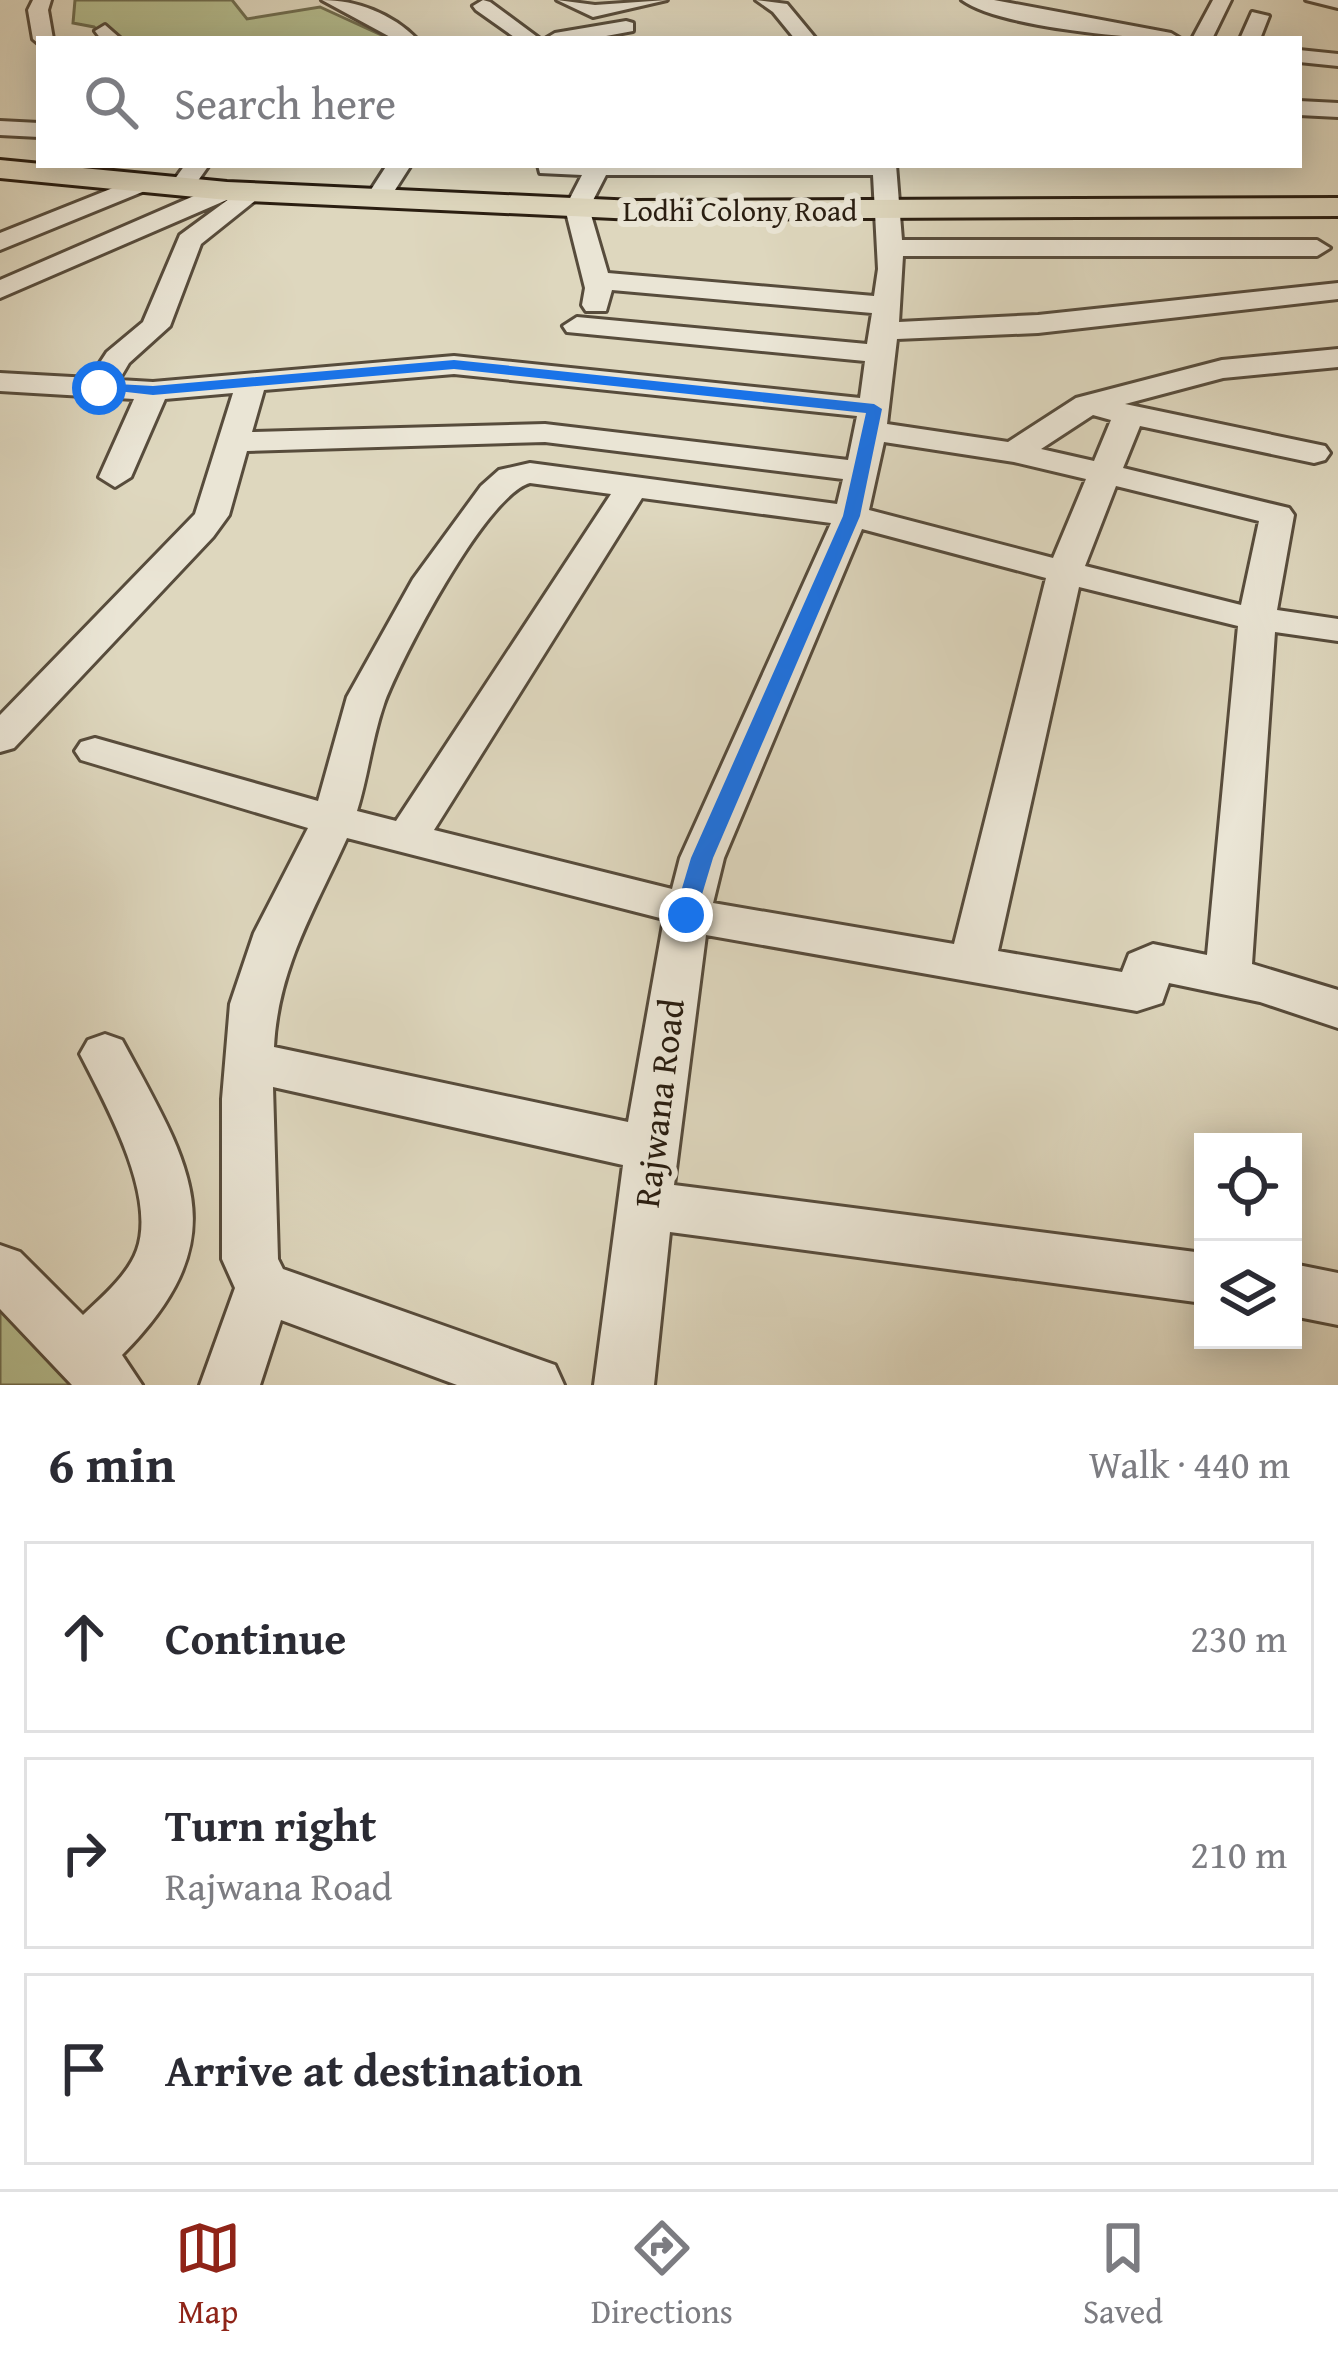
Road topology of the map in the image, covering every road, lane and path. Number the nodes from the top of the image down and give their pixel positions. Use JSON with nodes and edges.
{"nodes":[{"id":1,"x":42,"y":0,"type":"edge"},
{"id":2,"x":371,"y":0,"type":"edge"},
{"id":3,"x":566,"y":0,"type":"edge"},
{"id":4,"x":658,"y":0,"type":"edge"},
{"id":5,"x":765,"y":0,"type":"edge"},
{"id":6,"x":970,"y":0,"type":"edge"},
{"id":7,"x":1069,"y":0,"type":"edge"},
{"id":8,"x":1222,"y":0,"type":"edge"},
{"id":9,"x":1315,"y":0,"type":"edge"},
{"id":10,"x":1338,"y":2,"type":"edge"},
{"id":11,"x":338,"y":3,"type":"edge"},
{"id":12,"x":483,"y":6,"type":"dead end"},
{"id":13,"x":1259,"y":16,"type":"dead end"},
{"id":14,"x":1048,"y":19,"type":"junction"},
{"id":15,"x":628,"y":31,"type":"edge"},
{"id":16,"x":42,"y":36,"type":"edge"},
{"id":17,"x":401,"y":36,"type":"edge"},
{"id":18,"x":526,"y":36,"type":"edge"},
{"id":19,"x":582,"y":36,"type":"edge"},
{"id":20,"x":803,"y":36,"type":"edge"},
{"id":21,"x":1011,"y":36,"type":"dead end"},
{"id":22,"x":1164,"y":36,"type":"edge"},
{"id":23,"x":1204,"y":36,"type":"edge"},
{"id":24,"x":1251,"y":36,"type":"edge"},
{"id":25,"x":1302,"y":56,"type":"edge"},
{"id":26,"x":1338,"y":60,"type":"edge"},
{"id":27,"x":1302,"y":108,"type":"edge"},
{"id":28,"x":1338,"y":110,"type":"edge"},
{"id":29,"x":0,"y":128,"type":"edge"},
{"id":30,"x":36,"y":128,"type":"edge"},
{"id":31,"x":397,"y":168,"type":"edge"},
{"id":32,"x":572,"y":168,"type":"edge"},
{"id":33,"x":693,"y":168,"type":"edge"},
{"id":34,"x":884,"y":168,"type":"edge"},
{"id":35,"x":0,"y":169,"type":"edge"},
{"id":36,"x":597,"y":169,"type":"junction"},
{"id":37,"x":189,"y":176,"type":"edge"},
{"id":38,"x":143,"y":183,"type":"junction"},
{"id":39,"x":240,"y":192,"type":"junction"},
{"id":40,"x":377,"y":200,"type":"junction"},
{"id":41,"x":1296,"y":207,"type":"junction"},
{"id":42,"x":1338,"y":207,"type":"edge"},
{"id":43,"x":577,"y":208,"type":"junction"},
{"id":44,"x":889,"y":230,"type":"junction"},
{"id":45,"x":0,"y":242,"type":"edge"},
{"id":46,"x":1317,"y":248,"type":"junction"},
{"id":47,"x":595,"y":280,"type":"junction"},
{"id":48,"x":1337,"y":285,"type":"edge"},
{"id":49,"x":0,"y":290,"type":"edge"},
{"id":50,"x":577,"y":326,"type":"junction"},
{"id":51,"x":884,"y":330,"type":"junction"},
{"id":52,"x":1338,"y":358,"type":"edge"},
{"id":53,"x":556,"y":373,"type":"junction"},
{"id":54,"x":252,"y":380,"type":"junction"},
{"id":55,"x":0,"y":382,"type":"edge"},
{"id":56,"x":99,"y":388,"type":"junction"},
{"id":57,"x":153,"y":391,"type":"junction"},
{"id":58,"x":1088,"y":405,"type":"junction"},
{"id":59,"x":1129,"y":414,"type":"junction"},
{"id":60,"x":869,"y":437,"type":"junction"},
{"id":61,"x":236,"y":442,"type":"junction"},
{"id":62,"x":1014,"y":452,"type":"junction"},
{"id":63,"x":1314,"y":453,"type":"dead end"},
{"id":64,"x":1108,"y":471,"type":"junction"},
{"id":65,"x":115,"y":476,"type":"dead end"},
{"id":66,"x":633,"y":486,"type":"junction"},
{"id":67,"x":851,"y":516,"type":"junction"},
{"id":68,"x":1064,"y":571,"type":"junction"},
{"id":69,"x":1257,"y":620,"type":"junction"},
{"id":70,"x":1338,"y":630,"type":"edge"},
{"id":71,"x":0,"y":694,"type":"edge"},
{"id":72,"x":41,"y":700,"type":"junction"},
{"id":73,"x":0,"y":739,"type":"edge"},
{"id":74,"x":95,"y":751,"type":"dead end"},
{"id":75,"x":333,"y":820,"type":"junction"},
{"id":76,"x":406,"y":838,"type":"junction"},
{"id":77,"x":687,"y":912,"type":"junction"},
{"id":78,"x":972,"y":965,"type":"junction"},
{"id":79,"x":1228,"y":977,"type":"junction"},
{"id":80,"x":1338,"y":1009,"type":"edge"},
{"id":81,"x":105,"y":1054,"type":"dead end"},
{"id":82,"x":250,"y":1062,"type":"junction"},
{"id":83,"x":652,"y":1149,"type":"junction"},
{"id":84,"x":646,"y":1205,"type":"junction"},
{"id":85,"x":0,"y":1270,"type":"edge"},
{"id":86,"x":1194,"y":1277,"type":"edge"},
{"id":87,"x":263,"y":1288,"type":"junction"},
{"id":88,"x":1302,"y":1292,"type":"edge"},
{"id":89,"x":1338,"y":1299,"type":"edge"},
{"id":90,"x":98,"y":1370,"type":"edge"},
{"id":91,"x":230,"y":1385,"type":"edge"},
{"id":92,"x":534,"y":1385,"type":"edge"},
{"id":93,"x":624,"y":1385,"type":"edge"}],
"edges":[{"from":1,"to":16,"type":"street"},
{"from":2,"to":11,"type":"street"},
{"from":3,"to":4,"type":"street"},
{"from":5,"to":20,"type":"street"},
{"from":6,"to":14,"type":"street"},
{"from":6,"to":21,"type":"street"},
{"from":7,"to":14,"type":"street"},
{"from":8,"to":23,"type":"street"},
{"from":9,"to":10,"type":"street"},
{"from":11,"to":17,"type":"street"},
{"from":12,"to":18,"type":"street"},
{"from":13,"to":24,"type":"street"},
{"from":14,"to":22,"type":"street"},
{"from":15,"to":19,"type":"street"},
{"from":25,"to":26,"type":"street"},
{"from":27,"to":28,"type":"street"},
{"from":29,"to":30,"type":"street"},
{"from":31,"to":40,"type":"street"},
{"from":32,"to":36,"type":"street"},
{"from":33,"to":36,"type":"street"},
{"from":34,"to":44,"type":"street","name":"Rajwana Road"},
{"from":35,"to":38,"type":"main road","name":"Lodhi Colony Road"},
{"from":36,"to":43,"type":"street"},
{"from":37,"to":38,"type":"main road","name":"Lodhi Colony Road"},
{"from":37,"to":39,"type":"main road","name":"Lodhi Colony Road"},
{"from":38,"to":45,"type":"street"},
{"from":39,"to":40,"type":"main road","name":"Lodhi Colony Road"},
{"from":39,"to":49,"type":"street"},
{"from":39,"to":56,"type":"street"},
{"from":40,"to":43,"type":"main road","name":"Lodhi Colony Road"},
{"from":41,"to":42,"type":"main road","name":"Lodhi Colony Road"},
{"from":41,"to":44,"type":"main road","name":"Lodhi Colony Road"},
{"from":41,"to":46,"type":"street"},
{"from":43,"to":44,"type":"main road","name":"Lodhi Colony Road"},
{"from":43,"to":47,"type":"street"},
{"from":44,"to":46,"type":"street"},
{"from":44,"to":51,"type":"street","name":"Rajwana Road"},
{"from":46,"to":48,"type":"street"},
{"from":47,"to":50,"type":"street"},
{"from":47,"to":51,"type":"street"},
{"from":48,"to":51,"type":"street"},
{"from":50,"to":51,"type":"street"},
{"from":50,"to":53,"type":"street"},
{"from":51,"to":60,"type":"street","name":"Rajwana Road"},
{"from":52,"to":58,"type":"street"},
{"from":53,"to":54,"type":"street"},
{"from":53,"to":60,"type":"street"},
{"from":54,"to":57,"type":"street"},
{"from":54,"to":61,"type":"street"},
{"from":55,"to":56,"type":"street"},
{"from":56,"to":57,"type":"street"},
{"from":57,"to":65,"type":"street"},
{"from":58,"to":59,"type":"street"},
{"from":58,"to":62,"type":"street"},
{"from":59,"to":63,"type":"street"},
{"from":59,"to":64,"type":"street"},
{"from":60,"to":61,"type":"street"},
{"from":60,"to":62,"type":"street"},
{"from":60,"to":67,"type":"street","name":"Rajwana Road"},
{"from":61,"to":72,"type":"street"},
{"from":62,"to":64,"type":"street"},
{"from":64,"to":68,"type":"street"},
{"from":64,"to":69,"type":"street"},
{"from":66,"to":67,"type":"street"},
{"from":66,"to":75,"type":"street"},
{"from":66,"to":76,"type":"street"},
{"from":67,"to":68,"type":"street"},
{"from":67,"to":77,"type":"street","name":"Rajwana Road"},
{"from":68,"to":69,"type":"street"},
{"from":68,"to":78,"type":"street"},
{"from":69,"to":70,"type":"street"},
{"from":69,"to":79,"type":"street"},
{"from":71,"to":72,"type":"street"},
{"from":72,"to":73,"type":"street"},
{"from":74,"to":75,"type":"street"},
{"from":75,"to":76,"type":"street"},
{"from":75,"to":82,"type":"street"},
{"from":76,"to":77,"type":"street"},
{"from":77,"to":78,"type":"street"},
{"from":77,"to":83,"type":"street","name":"Rajwana Road"},
{"from":78,"to":79,"type":"street"},
{"from":79,"to":80,"type":"street"},
{"from":81,"to":90,"type":"street"},
{"from":82,"to":83,"type":"street"},
{"from":82,"to":87,"type":"street"},
{"from":83,"to":84,"type":"street","name":"Rajwana Road"},
{"from":84,"to":86,"type":"street"},
{"from":84,"to":93,"type":"street","name":"Rajwana Road"},
{"from":85,"to":90,"type":"street"},
{"from":87,"to":91,"type":"street"},
{"from":87,"to":92,"type":"street"},
{"from":88,"to":89,"type":"street"}]}
